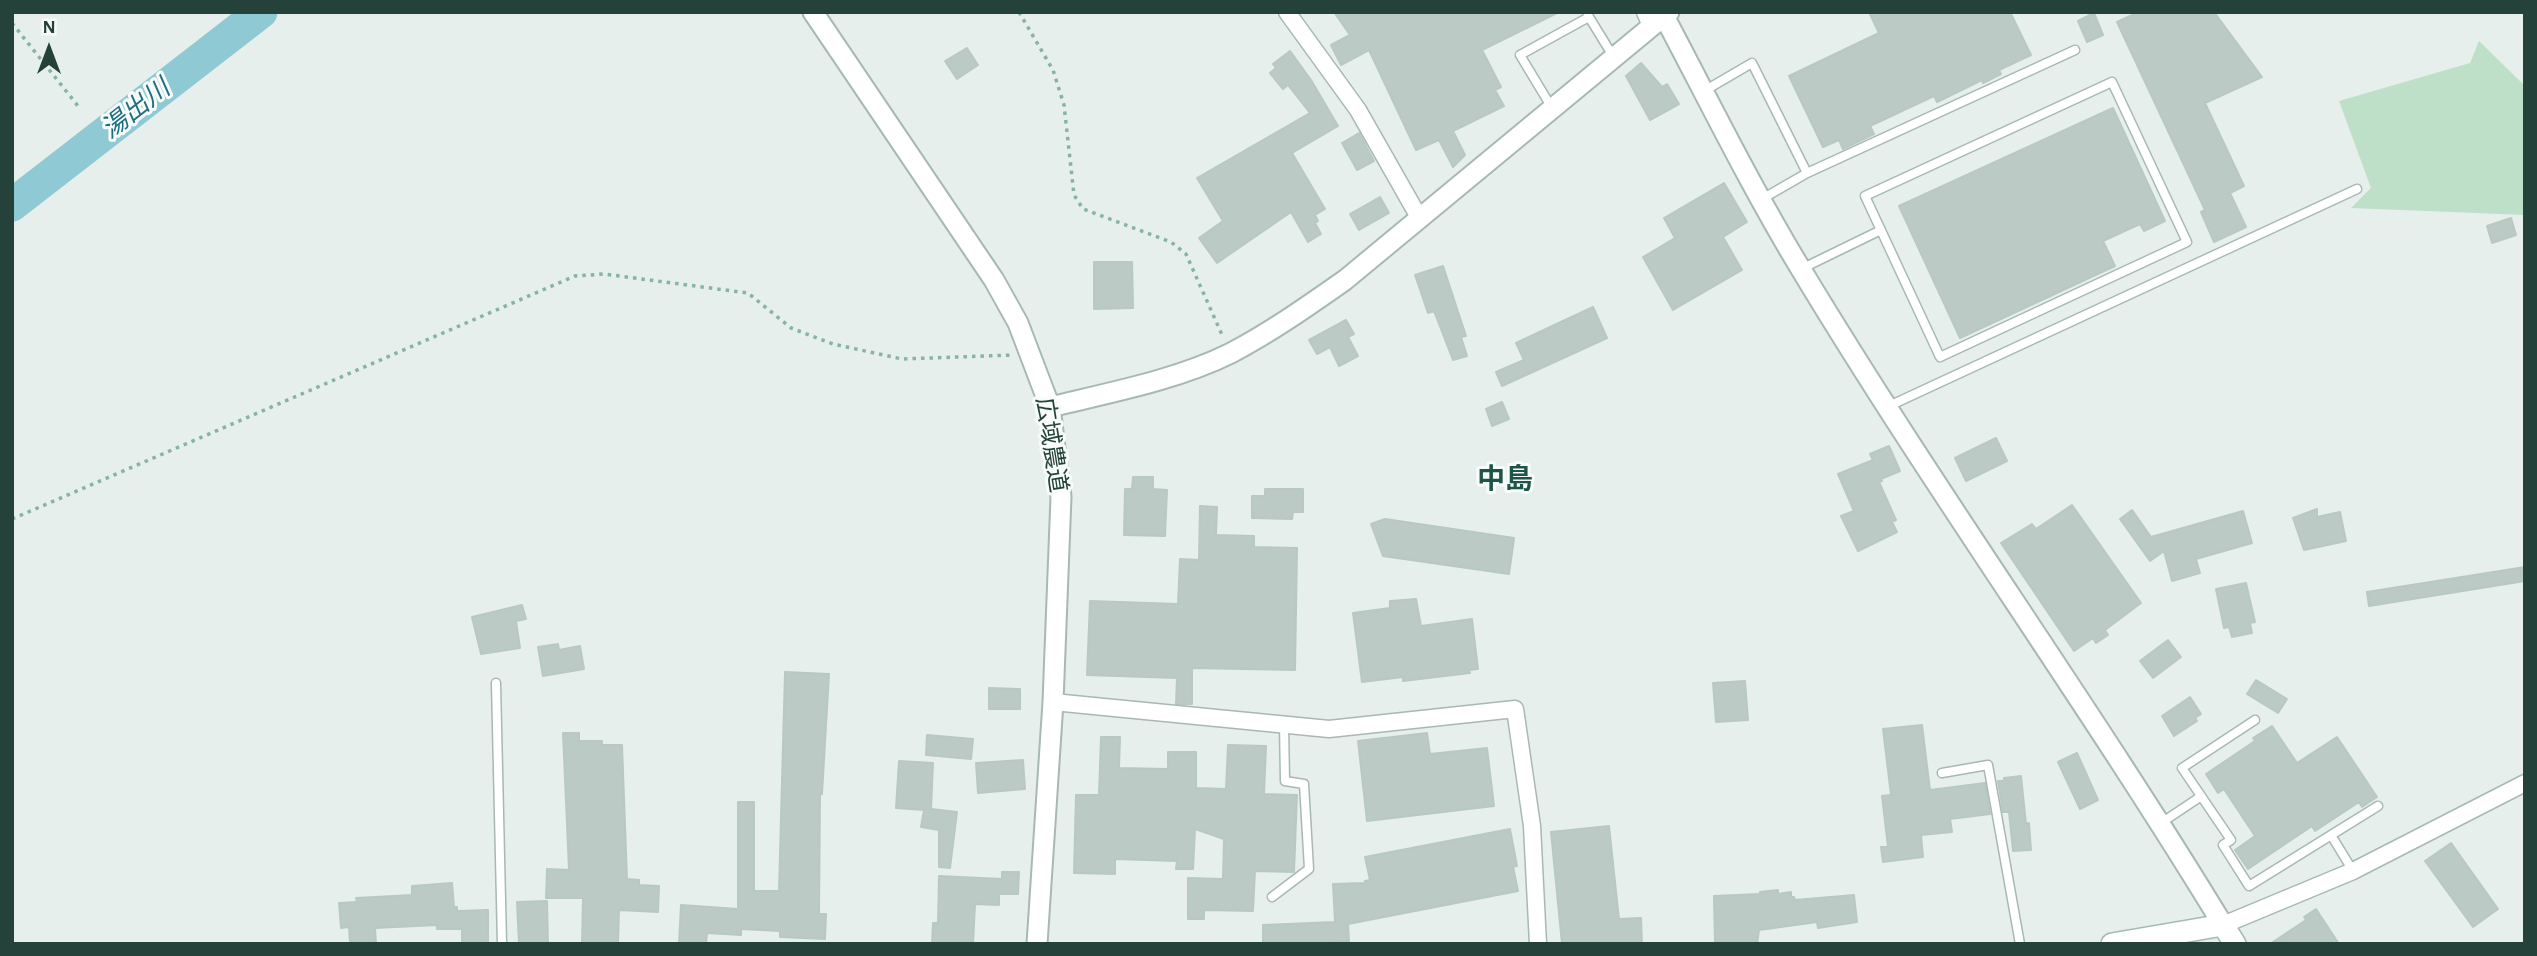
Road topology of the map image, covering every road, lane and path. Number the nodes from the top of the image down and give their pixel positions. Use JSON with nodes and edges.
{"nodes":[{"id":1,"x":813,"y":12,"type":"edge"},
{"id":2,"x":1020,"y":12,"type":"edge"},
{"id":3,"x":1287,"y":12,"type":"edge"},
{"id":4,"x":1588,"y":15,"type":"edge"},
{"id":5,"x":1657,"y":17,"type":"edge"},
{"id":6,"x":12,"y":23,"type":"edge"},
{"id":7,"x":2075,"y":50,"type":"dead end"},
{"id":8,"x":1614,"y":57,"type":"junction"},
{"id":9,"x":1704,"y":91,"type":"junction"},
{"id":10,"x":78,"y":106,"type":"dead end"},
{"id":11,"x":1552,"y":108,"type":"junction"},
{"id":12,"x":1807,"y":173,"type":"junction"},
{"id":13,"x":2357,"y":189,"type":"dead end"},
{"id":14,"x":1761,"y":200,"type":"junction"},
{"id":15,"x":1420,"y":219,"type":"junction"},
{"id":16,"x":1881,"y":230,"type":"junction"},
{"id":17,"x":1801,"y":270,"type":"junction"},
{"id":18,"x":1031,"y":354,"type":"junction"},
{"id":19,"x":1229,"y":354,"type":"junction"},
{"id":20,"x":1050,"y":407,"type":"junction"},
{"id":21,"x":1886,"y":407,"type":"junction"},
{"id":22,"x":12,"y":519,"type":"edge"},
{"id":23,"x":496,"y":683,"type":"dead end"},
{"id":24,"x":1053,"y":702,"type":"junction"},
{"id":25,"x":2255,"y":720,"type":"dead end"},
{"id":26,"x":1284,"y":724,"type":"junction"},
{"id":27,"x":1942,"y":773,"type":"dead end"},
{"id":28,"x":2525,"y":783,"type":"edge"},
{"id":29,"x":2200,"y":797,"type":"junction"},
{"id":30,"x":2378,"y":806,"type":"dead end"},
{"id":31,"x":2161,"y":823,"type":"junction"},
{"id":32,"x":2331,"y":835,"type":"junction"},
{"id":33,"x":2353,"y":871,"type":"junction"},
{"id":34,"x":1272,"y":897,"type":"dead end"},
{"id":35,"x":2223,"y":925,"type":"junction"},
{"id":36,"x":502,"y":944,"type":"edge"},
{"id":37,"x":1037,"y":944,"type":"edge"},
{"id":38,"x":1538,"y":944,"type":"edge"},
{"id":39,"x":2020,"y":944,"type":"edge"},
{"id":40,"x":2112,"y":944,"type":"edge"},
{"id":41,"x":2235,"y":944,"type":"edge"}],
"edges":[{"from":1,"to":18,"type":"street","name":"広域農道"},
{"from":2,"to":19,"type":"path"},
{"from":3,"to":15,"type":"street"},
{"from":4,"to":8,"type":"lane"},
{"from":4,"to":11,"type":"lane"},
{"from":5,"to":8,"type":"street"},
{"from":5,"to":9,"type":"street"},
{"from":6,"to":10,"type":"path"},
{"from":7,"to":12,"type":"lane"},
{"from":8,"to":11,"type":"street"},
{"from":9,"to":12,"type":"lane"},
{"from":9,"to":14,"type":"street"},
{"from":11,"to":15,"type":"street"},
{"from":12,"to":14,"type":"lane"},
{"from":13,"to":21,"type":"lane"},
{"from":14,"to":17,"type":"street"},
{"from":15,"to":19,"type":"street"},
{"from":16,"to":16,"type":"lane"},
{"from":16,"to":17,"type":"lane"},
{"from":17,"to":21,"type":"street"},
{"from":18,"to":20,"type":"street","name":"広域農道"},
{"from":18,"to":22,"type":"path"},
{"from":19,"to":20,"type":"street"},
{"from":20,"to":24,"type":"street","name":"広域農道"},
{"from":21,"to":31,"type":"street"},
{"from":23,"to":36,"type":"lane"},
{"from":24,"to":26,"type":"street"},
{"from":24,"to":37,"type":"street","name":"広域農道"},
{"from":25,"to":29,"type":"lane"},
{"from":26,"to":34,"type":"lane"},
{"from":26,"to":38,"type":"street"},
{"from":27,"to":39,"type":"lane"},
{"from":28,"to":33,"type":"street"},
{"from":29,"to":31,"type":"lane"},
{"from":29,"to":32,"type":"lane"},
{"from":30,"to":32,"type":"lane"},
{"from":31,"to":35,"type":"street"},
{"from":32,"to":33,"type":"lane"},
{"from":33,"to":35,"type":"street"},
{"from":35,"to":40,"type":"main road"},
{"from":35,"to":41,"type":"main road"}]}
